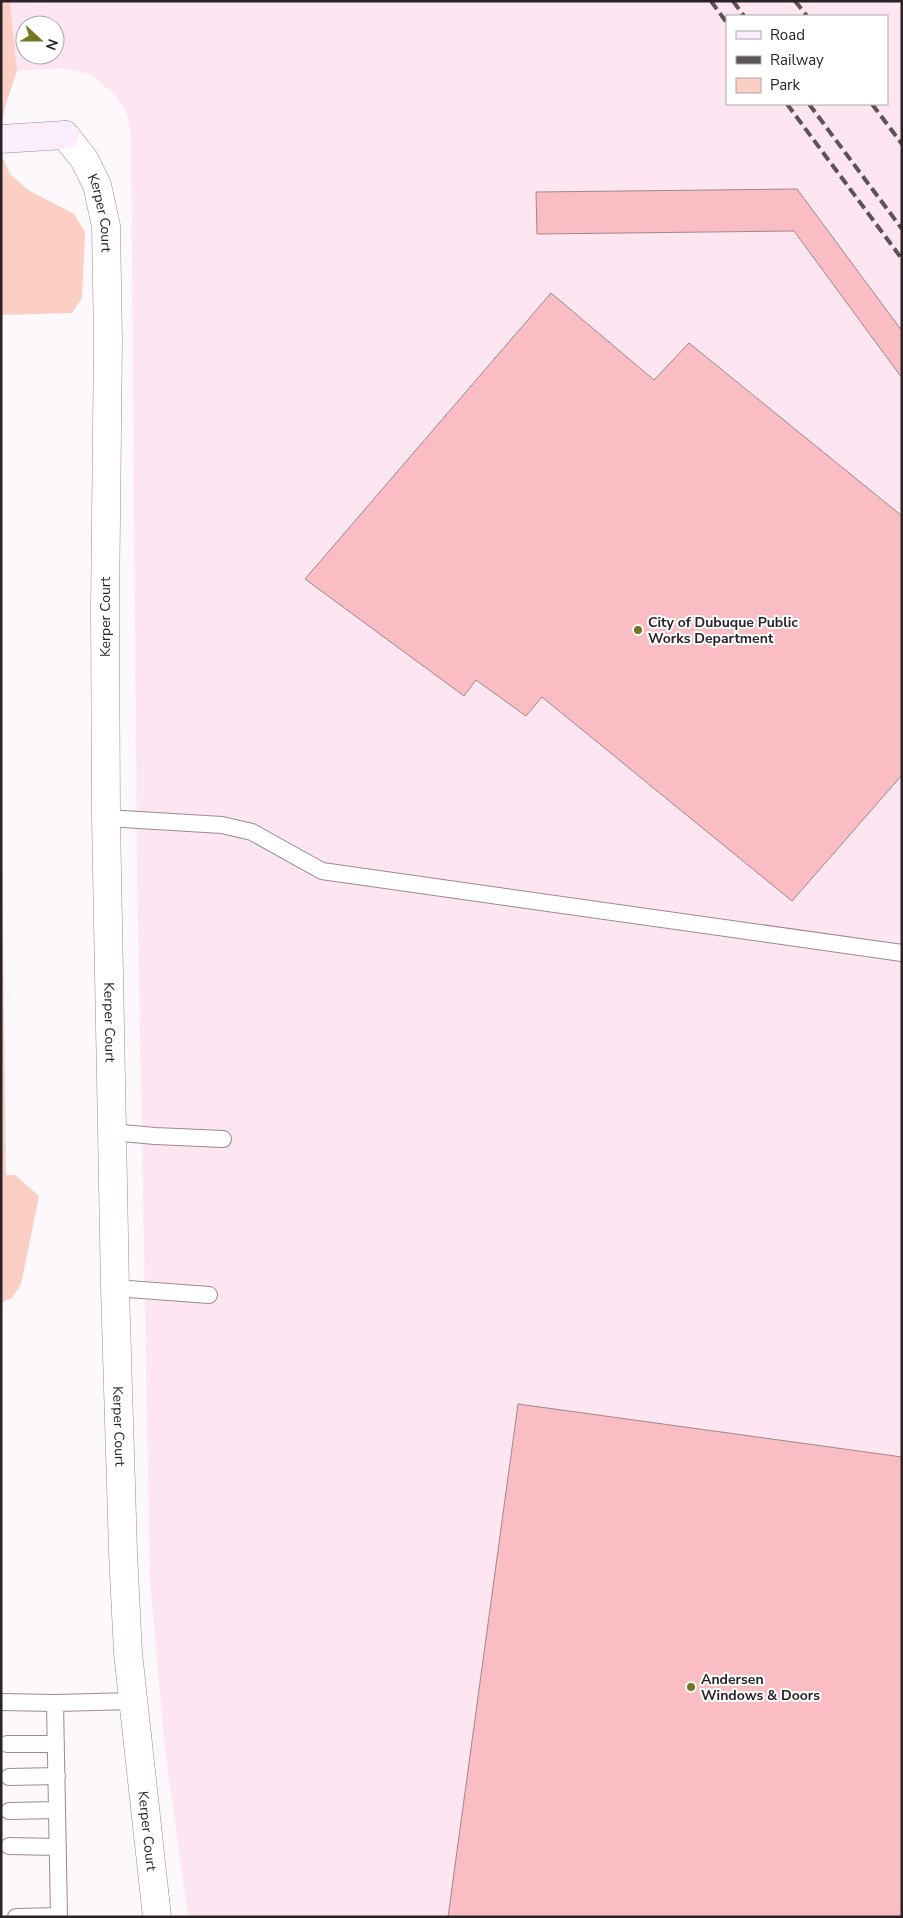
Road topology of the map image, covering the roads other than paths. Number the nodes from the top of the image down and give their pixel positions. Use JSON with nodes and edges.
{"nodes":[{"id":1,"x":1,"y":139,"type":"edge"},
{"id":2,"x":106,"y":818,"type":"junction"},
{"id":3,"x":902,"y":953,"type":"edge"},
{"id":4,"x":111,"y":1132,"type":"junction"},
{"id":5,"x":223,"y":1139,"type":"dead end"},
{"id":6,"x":115,"y":1288,"type":"junction"},
{"id":7,"x":209,"y":1295,"type":"dead end"},
{"id":8,"x":134,"y":1701,"type":"junction"},
{"id":9,"x":1,"y":1702,"type":"edge"},
{"id":10,"x":55,"y":1703,"type":"junction"},
{"id":11,"x":8,"y":1744,"type":"dead end"},
{"id":12,"x":56,"y":1744,"type":"junction"},
{"id":13,"x":57,"y":1776,"type":"junction"},
{"id":14,"x":9,"y":1777,"type":"dead end"},
{"id":15,"x":57,"y":1810,"type":"junction"},
{"id":16,"x":9,"y":1811,"type":"dead end"},
{"id":17,"x":10,"y":1846,"type":"dead end"},
{"id":18,"x":58,"y":1847,"type":"junction"},
{"id":19,"x":59,"y":1916,"type":"edge"},
{"id":20,"x":16,"y":1917,"type":"edge"},
{"id":21,"x":157,"y":1917,"type":"edge"}],
"edges":[{"from":1,"to":2,"type":"street","name":"Kerper Court"},
{"from":2,"to":3,"type":"lane"},
{"from":2,"to":4,"type":"street","name":"Kerper Court"},
{"from":4,"to":5,"type":"lane"},
{"from":4,"to":6,"type":"street","name":"Kerper Court"},
{"from":6,"to":7,"type":"lane"},
{"from":6,"to":8,"type":"street","name":"Kerper Court"},
{"from":8,"to":10,"type":"lane"},
{"from":8,"to":21,"type":"street","name":"Kerper Court"},
{"from":9,"to":10,"type":"lane"},
{"from":10,"to":12,"type":"lane"},
{"from":11,"to":12,"type":"lane"},
{"from":12,"to":13,"type":"lane"},
{"from":13,"to":14,"type":"lane"},
{"from":13,"to":15,"type":"lane"},
{"from":15,"to":16,"type":"lane"},
{"from":15,"to":18,"type":"lane"},
{"from":17,"to":18,"type":"lane"},
{"from":18,"to":19,"type":"lane"},
{"from":19,"to":20,"type":"lane"}]}
